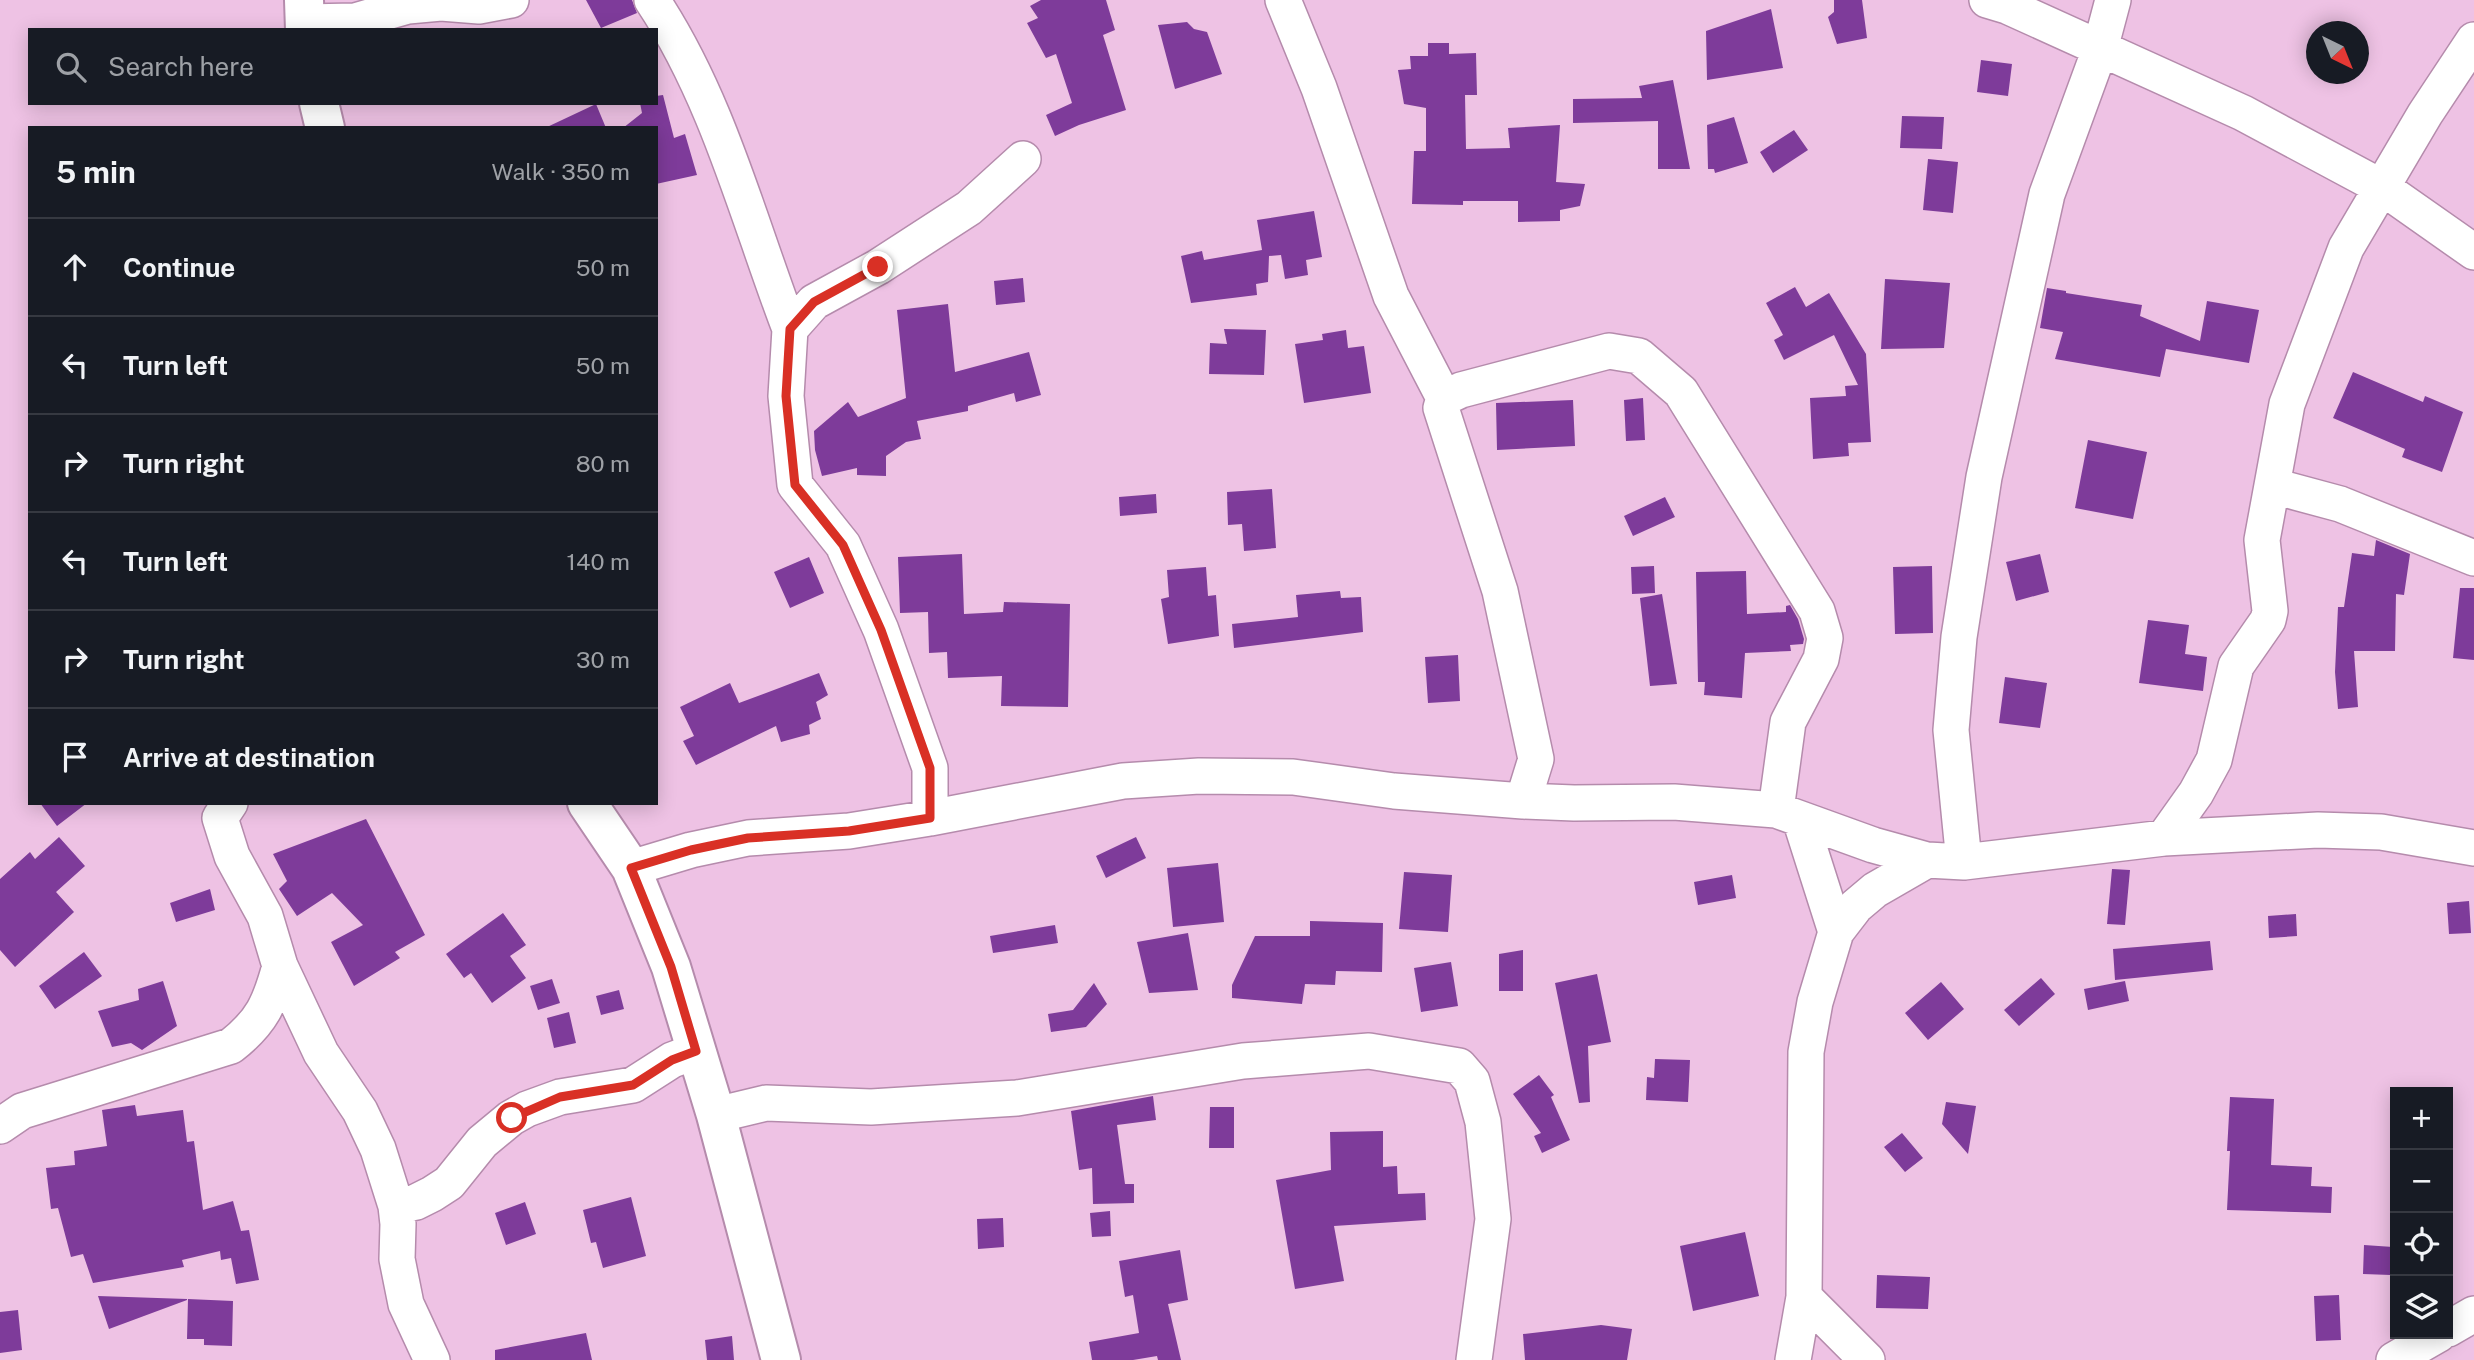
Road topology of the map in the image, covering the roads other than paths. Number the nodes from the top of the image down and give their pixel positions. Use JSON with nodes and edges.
{"nodes":[{"id":1,"x":511,"y":0,"type":"edge"},
{"id":2,"x":652,"y":0,"type":"edge"},
{"id":3,"x":1283,"y":0,"type":"edge"},
{"id":4,"x":1987,"y":0,"type":"edge"},
{"id":5,"x":2113,"y":0,"type":"edge"},
{"id":6,"x":305,"y":17,"type":"edge"},
{"id":7,"x":2474,"y":40,"type":"edge"},
{"id":8,"x":2100,"y":49,"type":"junction"},
{"id":9,"x":319,"y":105,"type":"edge"},
{"id":10,"x":325,"y":126,"type":"edge"},
{"id":11,"x":1023,"y":159,"type":"dead end"},
{"id":12,"x":2383,"y":188,"type":"junction"},
{"id":13,"x":2474,"y":252,"type":"edge"},
{"id":14,"x":790,"y":329,"type":"junction"},
{"id":15,"x":1444,"y":398,"type":"junction"},
{"id":16,"x":2273,"y":486,"type":"junction"},
{"id":17,"x":2474,"y":558,"type":"edge"},
{"id":18,"x":1523,"y":801,"type":"junction"},
{"id":19,"x":229,"y":805,"type":"edge"},
{"id":20,"x":588,"y":805,"type":"edge"},
{"id":21,"x":1788,"y":814,"type":"junction"},
{"id":22,"x":930,"y":818,"type":"junction"},
{"id":23,"x":2164,"y":838,"type":"junction"},
{"id":24,"x":2474,"y":848,"type":"edge"},
{"id":25,"x":1927,"y":860,"type":"junction"},
{"id":26,"x":1964,"y":862,"type":"junction"},
{"id":27,"x":631,"y":868,"type":"junction"},
{"id":28,"x":1836,"y":932,"type":"junction"},
{"id":29,"x":280,"y":967,"type":"junction"},
{"id":30,"x":696,"y":1051,"type":"junction"},
{"id":31,"x":716,"y":1115,"type":"junction"},
{"id":32,"x":0,"y":1125,"type":"edge"},
{"id":33,"x":396,"y":1206,"type":"junction"},
{"id":34,"x":1804,"y":1297,"type":"junction"},
{"id":35,"x":2474,"y":1314,"type":"edge"},
{"id":36,"x":2453,"y":1326,"type":"edge"},
{"id":37,"x":2430,"y":1339,"type":"edge"},
{"id":38,"x":432,"y":1360,"type":"edge"},
{"id":39,"x":781,"y":1360,"type":"edge"},
{"id":40,"x":1474,"y":1360,"type":"edge"},
{"id":41,"x":1793,"y":1360,"type":"edge"},
{"id":42,"x":1867,"y":1360,"type":"edge"},
{"id":43,"x":2394,"y":1360,"type":"edge"}],
"edges":[{"from":1,"to":6,"type":"street"},
{"from":2,"to":14,"type":"street"},
{"from":3,"to":15,"type":"street"},
{"from":4,"to":8,"type":"street"},
{"from":5,"to":8,"type":"street"},
{"from":7,"to":12,"type":"street"},
{"from":8,"to":12,"type":"street"},
{"from":8,"to":26,"type":"street"},
{"from":9,"to":10,"type":"main road"},
{"from":11,"to":14,"type":"street"},
{"from":12,"to":13,"type":"street"},
{"from":12,"to":16,"type":"street"},
{"from":14,"to":22,"type":"street"},
{"from":15,"to":18,"type":"street"},
{"from":15,"to":21,"type":"street"},
{"from":16,"to":17,"type":"street"},
{"from":16,"to":23,"type":"street"},
{"from":18,"to":21,"type":"street"},
{"from":18,"to":22,"type":"street"},
{"from":19,"to":29,"type":"street"},
{"from":20,"to":27,"type":"main road"},
{"from":21,"to":25,"type":"street"},
{"from":21,"to":28,"type":"street"},
{"from":22,"to":27,"type":"street"},
{"from":23,"to":24,"type":"street"},
{"from":23,"to":26,"type":"street"},
{"from":25,"to":26,"type":"street"},
{"from":25,"to":28,"type":"street"},
{"from":27,"to":30,"type":"main road"},
{"from":28,"to":34,"type":"street"},
{"from":29,"to":32,"type":"street"},
{"from":29,"to":33,"type":"street"},
{"from":30,"to":31,"type":"main road"},
{"from":30,"to":33,"type":"street"},
{"from":31,"to":39,"type":"main road"},
{"from":31,"to":40,"type":"street"},
{"from":33,"to":38,"type":"street"},
{"from":34,"to":41,"type":"street"},
{"from":34,"to":42,"type":"street"},
{"from":35,"to":36,"type":"street"},
{"from":37,"to":43,"type":"street"}]}
